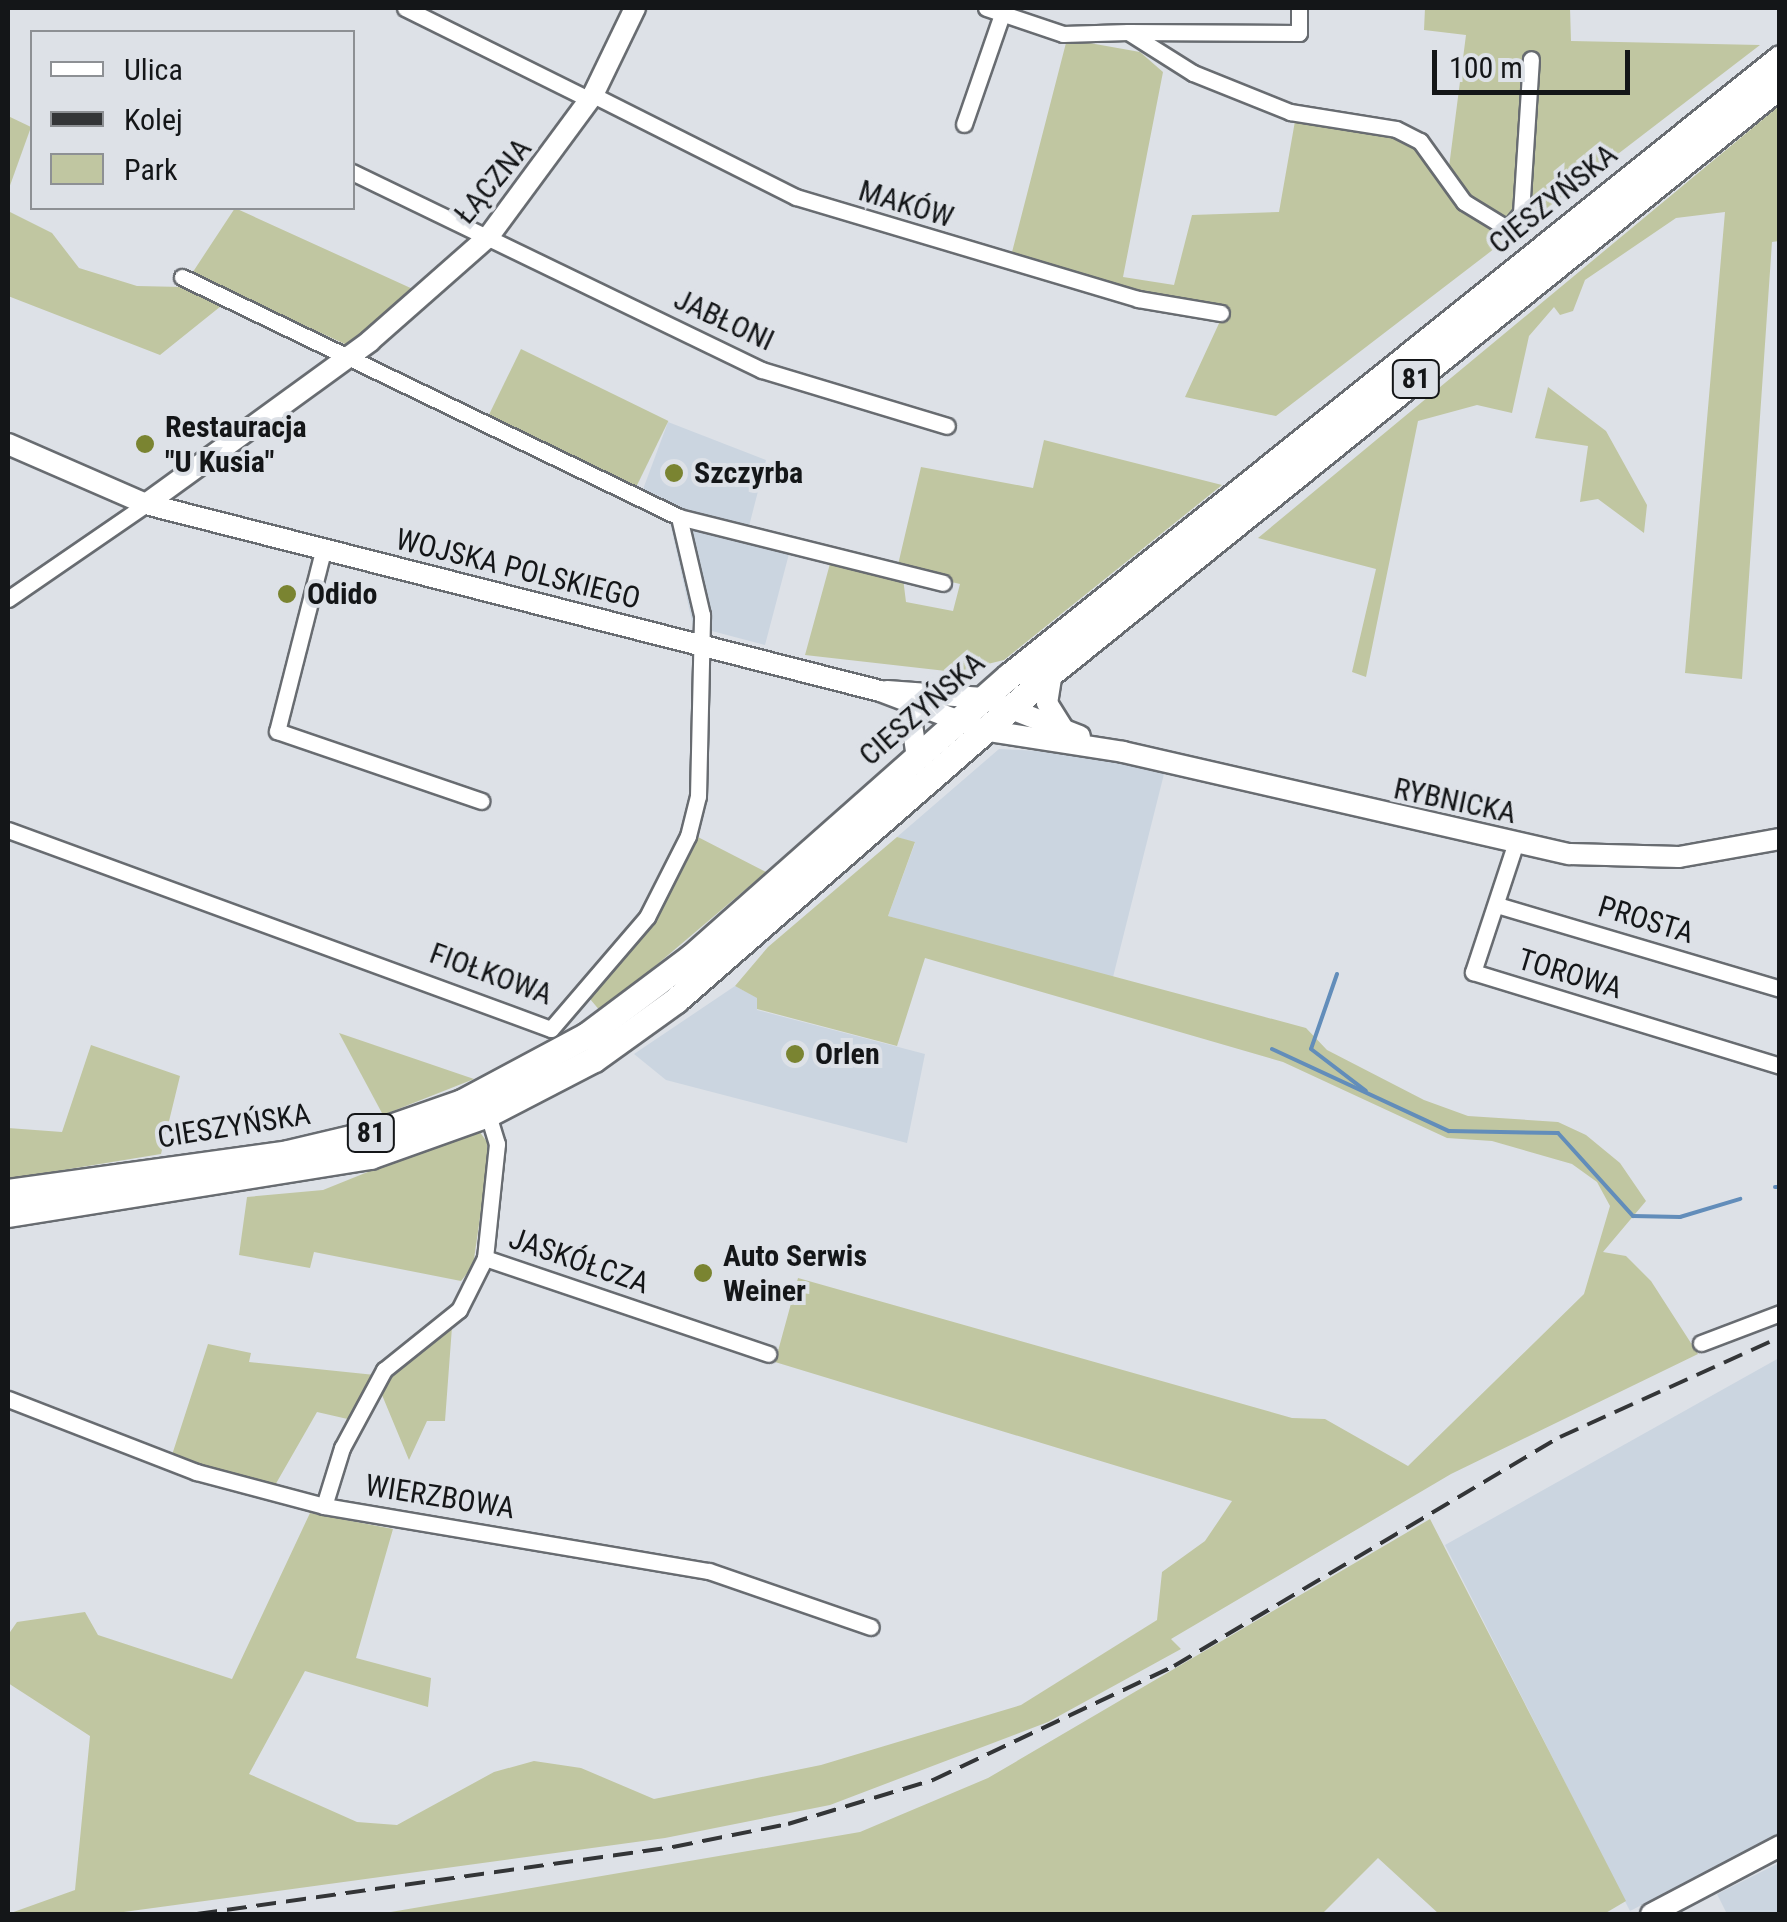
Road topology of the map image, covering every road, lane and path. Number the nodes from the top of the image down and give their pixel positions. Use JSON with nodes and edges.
{"nodes":[{"id":1,"x":405,"y":8,"type":"edge"},
{"id":2,"x":635,"y":8,"type":"edge"},
{"id":3,"x":1299,"y":8,"type":"edge"},
{"id":4,"x":994,"y":11,"type":"edge"},
{"id":5,"x":1128,"y":32,"type":"junction"},
{"id":6,"x":1780,"y":58,"type":"edge"},
{"id":7,"x":1531,"y":60,"type":"dead end"},
{"id":8,"x":1780,"y":85,"type":"edge"},
{"id":9,"x":592,"y":98,"type":"junction"},
{"id":10,"x":964,"y":124,"type":"dead end"},
{"id":11,"x":355,"y":173,"type":"edge"},
{"id":12,"x":489,"y":236,"type":"junction"},
{"id":13,"x":182,"y":276,"type":"dead end"},
{"id":14,"x":1222,"y":312,"type":"dead end"},
{"id":15,"x":352,"y":354,"type":"junction"},
{"id":16,"x":947,"y":426,"type":"dead end"},
{"id":17,"x":8,"y":444,"type":"edge"},
{"id":18,"x":146,"y":504,"type":"junction"},
{"id":19,"x":678,"y":516,"type":"junction"},
{"id":20,"x":322,"y":550,"type":"junction"},
{"id":21,"x":943,"y":583,"type":"dead end"},
{"id":22,"x":8,"y":599,"type":"edge"},
{"id":23,"x":699,"y":646,"type":"junction"},
{"id":24,"x":1052,"y":672,"type":"junction"},
{"id":25,"x":880,"y":691,"type":"junction"},
{"id":26,"x":983,"y":698,"type":"junction"},
{"id":27,"x":909,"y":705,"type":"junction"},
{"id":28,"x":1006,"y":710,"type":"junction"},
{"id":29,"x":957,"y":722,"type":"junction"},
{"id":30,"x":983,"y":730,"type":"junction"},
{"id":31,"x":1064,"y":730,"type":"junction"},
{"id":32,"x":1124,"y":752,"type":"junction"},
{"id":33,"x":917,"y":757,"type":"junction"},
{"id":34,"x":482,"y":800,"type":"dead end"},
{"id":35,"x":8,"y":830,"type":"edge"},
{"id":36,"x":1780,"y":839,"type":"edge"},
{"id":37,"x":1515,"y":844,"type":"junction"},
{"id":38,"x":1497,"y":905,"type":"junction"},
{"id":39,"x":1780,"y":989,"type":"edge"},
{"id":40,"x":1780,"y":1066,"type":"edge"},
{"id":41,"x":488,"y":1114,"type":"junction"},
{"id":42,"x":8,"y":1192,"type":"edge"},
{"id":43,"x":8,"y":1214,"type":"edge"},
{"id":44,"x":486,"y":1258,"type":"junction"},
{"id":45,"x":1780,"y":1314,"type":"edge"},
{"id":46,"x":1701,"y":1343,"type":"dead end"},
{"id":47,"x":768,"y":1354,"type":"dead end"},
{"id":48,"x":8,"y":1399,"type":"edge"},
{"id":49,"x":324,"y":1506,"type":"junction"},
{"id":50,"x":870,"y":1626,"type":"dead end"},
{"id":51,"x":1780,"y":1846,"type":"edge"},
{"id":52,"x":1651,"y":1914,"type":"edge"}],
"edges":[{"from":1,"to":9,"type":"street","name":"MAKÓW"},
{"from":2,"to":9,"type":"street","name":"ŁĄCZNA"},
{"from":3,"to":5,"type":"street"},
{"from":4,"to":5,"type":"street"},
{"from":4,"to":10,"type":"street"},
{"from":5,"to":7,"type":"street"},
{"from":6,"to":26,"type":"main road","name":"CIESZYŃSKA","number":"81"},
{"from":8,"to":24,"type":"main road","name":"CIESZYŃSKA","number":"81"},
{"from":9,"to":12,"type":"street","name":"ŁĄCZNA"},
{"from":9,"to":14,"type":"street","name":"MAKÓW"},
{"from":11,"to":12,"type":"street","name":"JABŁONI"},
{"from":12,"to":15,"type":"street","name":"ŁĄCZNA"},
{"from":12,"to":16,"type":"street","name":"JABŁONI"},
{"from":13,"to":15,"type":"street"},
{"from":15,"to":18,"type":"street","name":"ŁĄCZNA"},
{"from":15,"to":19,"type":"street"},
{"from":17,"to":18,"type":"street","name":"WOJSKA POLSKIEGO"},
{"from":18,"to":20,"type":"street","name":"WOJSKA POLSKIEGO"},
{"from":18,"to":22,"type":"street"},
{"from":19,"to":21,"type":"street"},
{"from":19,"to":23,"type":"street"},
{"from":20,"to":23,"type":"street","name":"WOJSKA POLSKIEGO"},
{"from":20,"to":34,"type":"street"},
{"from":23,"to":25,"type":"street","name":"WOJSKA POLSKIEGO"},
{"from":23,"to":35,"type":"street","name":"FIOŁKOWA"},
{"from":24,"to":28,"type":"main road","name":"CIESZYŃSKA","number":"81"},
{"from":24,"to":31,"type":"street"},
{"from":25,"to":26,"type":"street","name":"WOJSKA POLSKIEGO"},
{"from":25,"to":27,"type":"street","name":"WOJSKA POLSKIEGO"},
{"from":26,"to":28,"type":"street","name":"WOJSKA POLSKIEGO"},
{"from":26,"to":29,"type":"main road","name":"CIESZYŃSKA","number":"81"},
{"from":27,"to":29,"type":"street","name":"WOJSKA POLSKIEGO"},
{"from":27,"to":33,"type":"street"},
{"from":28,"to":30,"type":"main road","name":"CIESZYŃSKA","number":"81"},
{"from":28,"to":31,"type":"street","name":"RYBNICKA"},
{"from":29,"to":30,"type":"street","name":"WOJSKA POLSKIEGO"},
{"from":29,"to":33,"type":"main road","name":"CIESZYŃSKA","number":"81"},
{"from":30,"to":32,"type":"street","name":"RYBNICKA"},
{"from":30,"to":41,"type":"main road","name":"CIESZYŃSKA","number":"81"},
{"from":31,"to":32,"type":"street","name":"RYBNICKA"},
{"from":32,"to":37,"type":"street","name":"RYBNICKA"},
{"from":33,"to":42,"type":"main road","name":"CIESZYŃSKA","number":"81"},
{"from":36,"to":37,"type":"street","name":"RYBNICKA"},
{"from":37,"to":38,"type":"street","name":"TOROWA"},
{"from":38,"to":39,"type":"street","name":"PROSTA"},
{"from":38,"to":40,"type":"street","name":"TOROWA"},
{"from":41,"to":43,"type":"main road","name":"CIESZYŃSKA","number":"81"},
{"from":41,"to":44,"type":"street"},
{"from":44,"to":47,"type":"street","name":"JASKÓŁCZA"},
{"from":44,"to":49,"type":"street"},
{"from":45,"to":46,"type":"street"},
{"from":48,"to":49,"type":"street","name":"WIERZBOWA"},
{"from":49,"to":50,"type":"street","name":"WIERZBOWA"},
{"from":51,"to":52,"type":"street"}]}
